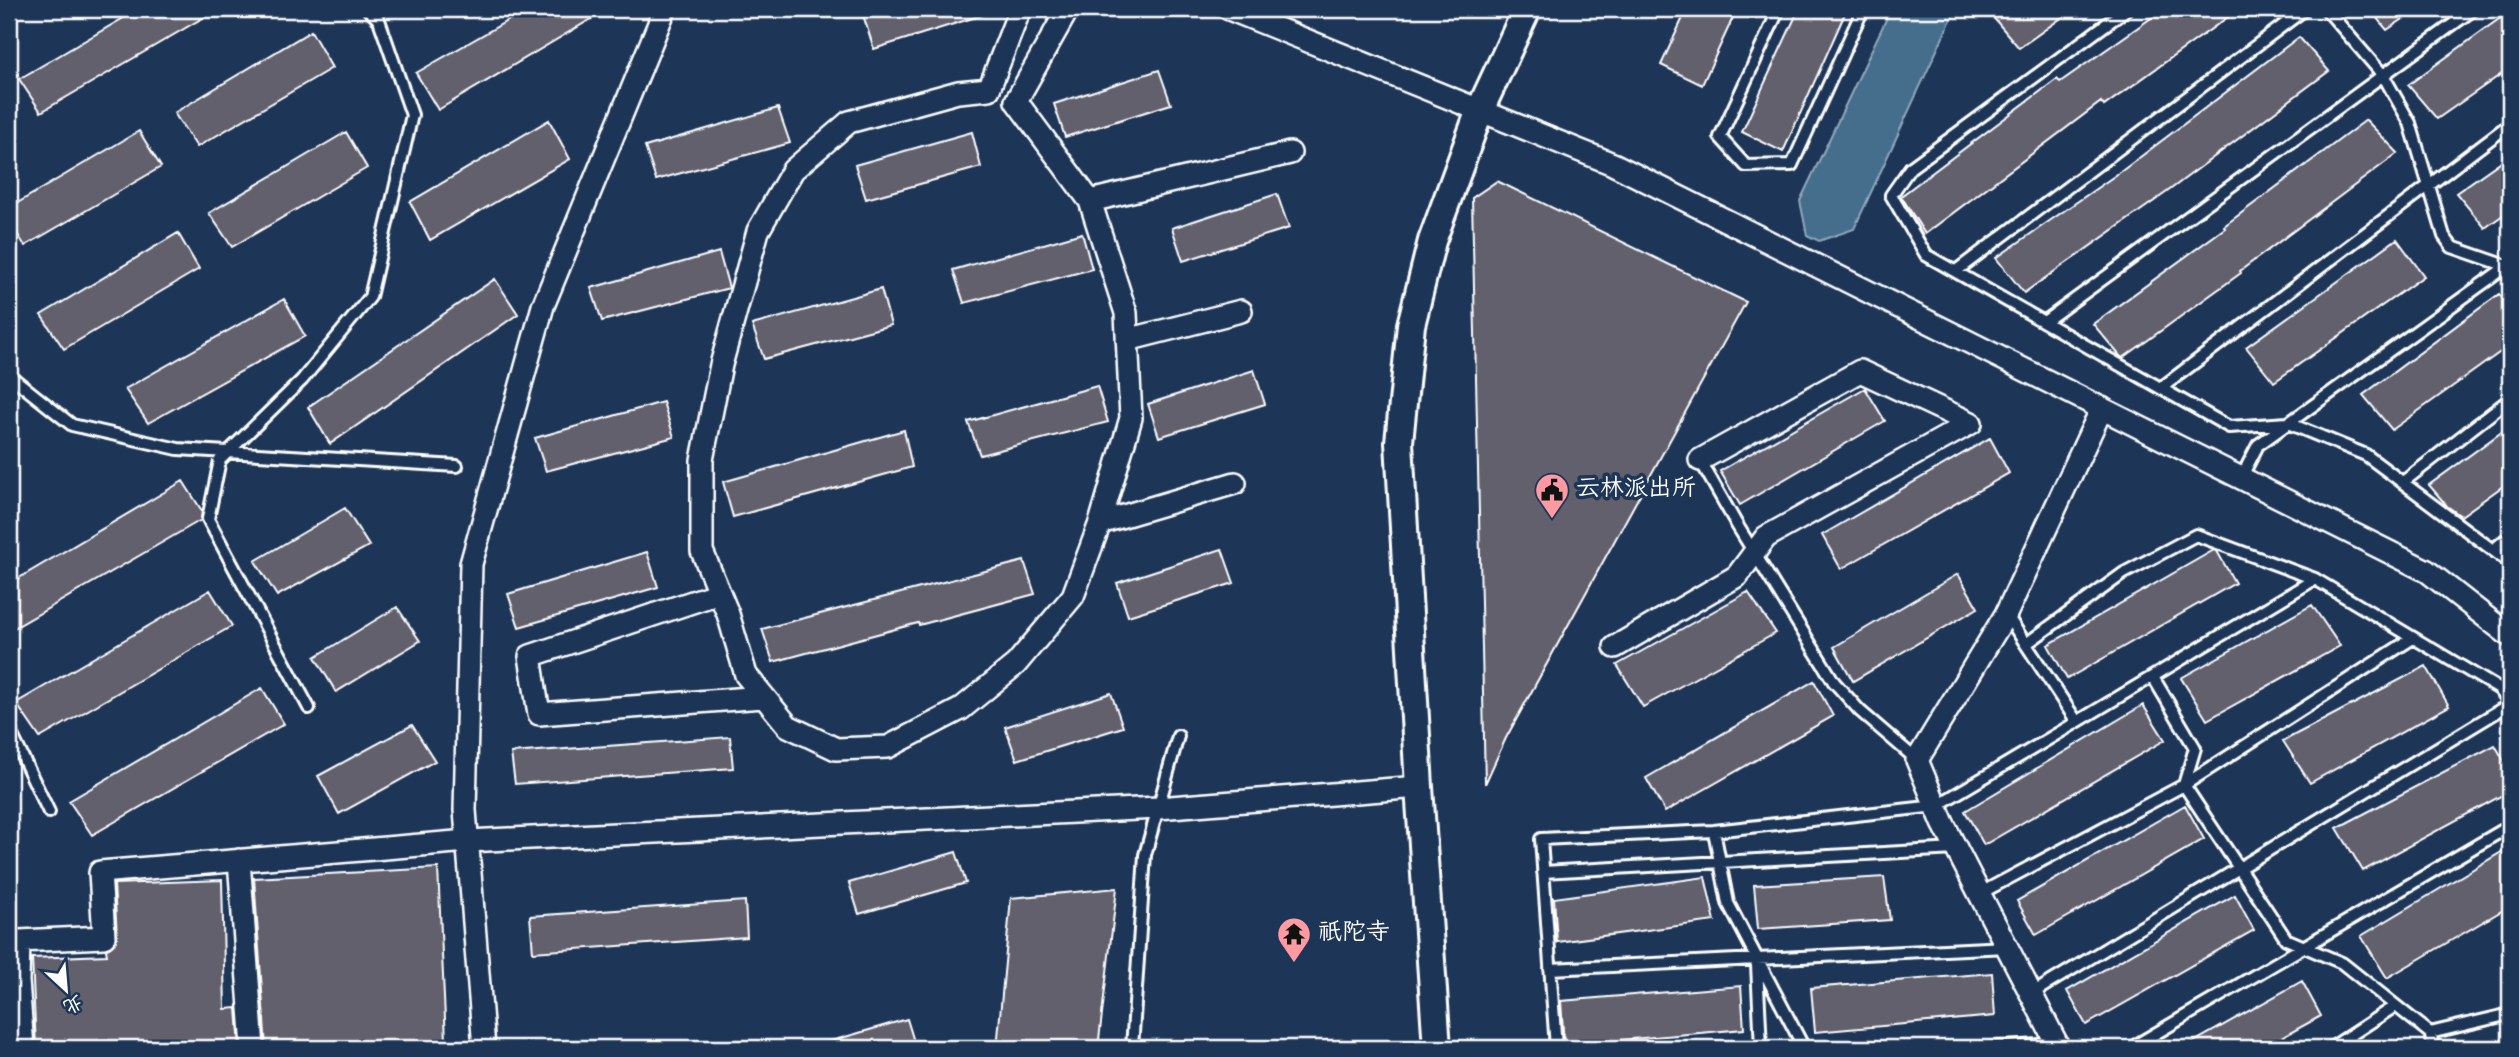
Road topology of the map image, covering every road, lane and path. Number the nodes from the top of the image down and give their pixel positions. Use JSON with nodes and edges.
{"nodes":[{"id":1,"x":368,"y":9,"type":"edge"},
{"id":2,"x":665,"y":9,"type":"edge"},
{"id":3,"x":1020,"y":9,"type":"edge"},
{"id":4,"x":1068,"y":9,"type":"edge"},
{"id":5,"x":1229,"y":9,"type":"edge"},
{"id":6,"x":1527,"y":9,"type":"edge"},
{"id":7,"x":1779,"y":9,"type":"edge"},
{"id":8,"x":1863,"y":9,"type":"edge"},
{"id":9,"x":2127,"y":9,"type":"edge"},
{"id":10,"x":2305,"y":9,"type":"edge"},
{"id":11,"x":2326,"y":9,"type":"edge"},
{"id":12,"x":2474,"y":9,"type":"edge"},
{"id":13,"x":2383,"y":75,"type":"junction"},
{"id":14,"x":1480,"y":110,"type":"junction"},
{"id":15,"x":2510,"y":124,"type":"edge"},
{"id":16,"x":1290,"y":153,"type":"dead end"},
{"id":17,"x":2428,"y":184,"type":"junction"},
{"id":18,"x":1090,"y":201,"type":"junction"},
{"id":19,"x":2510,"y":266,"type":"edge"},
{"id":20,"x":1956,"y":271,"type":"junction"},
{"id":21,"x":1241,"y":311,"type":"dead end"},
{"id":22,"x":2044,"y":321,"type":"junction"},
{"id":23,"x":1128,"y":340,"type":"junction"},
{"id":24,"x":9,"y":375,"type":"edge"},
{"id":25,"x":2161,"y":388,"type":"junction"},
{"id":26,"x":2510,"y":399,"type":"edge"},
{"id":27,"x":2102,"y":408,"type":"junction"},
{"id":28,"x":2288,"y":423,"type":"junction"},
{"id":29,"x":228,"y":452,"type":"junction"},
{"id":30,"x":1700,"y":460,"type":"joint"},
{"id":31,"x":457,"y":466,"type":"dead end"},
{"id":32,"x":2241,"y":478,"type":"junction"},
{"id":33,"x":2403,"y":482,"type":"junction"},
{"id":34,"x":1235,"y":483,"type":"dead end"},
{"id":35,"x":1100,"y":523,"type":"junction"},
{"id":36,"x":2510,"y":536,"type":"edge"},
{"id":37,"x":2493,"y":550,"type":"junction"},
{"id":38,"x":1754,"y":553,"type":"junction"},
{"id":39,"x":2510,"y":564,"type":"edge"},
{"id":40,"x":2315,"y":579,"type":"junction"},
{"id":41,"x":719,"y":593,"type":"junction"},
{"id":42,"x":2006,"y":614,"type":"junction"},
{"id":43,"x":2510,"y":636,"type":"edge"},
{"id":44,"x":2413,"y":638,"type":"junction"},
{"id":45,"x":2026,"y":644,"type":"junction"},
{"id":46,"x":1615,"y":647,"type":"dead end"},
{"id":47,"x":2152,"y":677,"type":"junction"},
{"id":48,"x":764,"y":697,"type":"junction"},
{"id":49,"x":2510,"y":703,"type":"edge"},
{"id":50,"x":309,"y":708,"type":"dead end"},
{"id":51,"x":2077,"y":722,"type":"junction"},
{"id":52,"x":9,"y":729,"type":"edge"},
{"id":53,"x":1178,"y":736,"type":"dead end"},
{"id":54,"x":1917,"y":760,"type":"junction"},
{"id":55,"x":2184,"y":785,"type":"junction"},
{"id":56,"x":1419,"y":787,"type":"junction"},
{"id":57,"x":1936,"y":806,"type":"junction"},
{"id":58,"x":1158,"y":808,"type":"junction"},
{"id":59,"x":49,"y":812,"type":"dead end"},
{"id":60,"x":2510,"y":826,"type":"edge"},
{"id":61,"x":1714,"y":831,"type":"junction"},
{"id":62,"x":468,"y":841,"type":"junction"},
{"id":63,"x":1956,"y":849,"type":"junction"},
{"id":64,"x":239,"y":860,"type":"junction"},
{"id":65,"x":1720,"y":862,"type":"junction"},
{"id":66,"x":2240,"y":867,"type":"junction"},
{"id":67,"x":1543,"y":872,"type":"junction"},
{"id":68,"x":1979,"y":894,"type":"junction"},
{"id":69,"x":2007,"y":947,"type":"junction"},
{"id":70,"x":2304,"y":947,"type":"junction"},
{"id":71,"x":1756,"y":958,"type":"junction"},
{"id":72,"x":1550,"y":969,"type":"junction"},
{"id":73,"x":2031,"y":994,"type":"junction"},
{"id":74,"x":2395,"y":1006,"type":"junction"},
{"id":75,"x":2510,"y":1014,"type":"edge"},
{"id":76,"x":2430,"y":1033,"type":"junction"},
{"id":77,"x":2057,"y":1046,"type":"edge"},
{"id":78,"x":23,"y":1048,"type":"edge"},
{"id":79,"x":253,"y":1048,"type":"edge"},
{"id":80,"x":484,"y":1048,"type":"edge"},
{"id":81,"x":1132,"y":1048,"type":"edge"},
{"id":82,"x":1437,"y":1048,"type":"edge"},
{"id":83,"x":1556,"y":1048,"type":"edge"},
{"id":84,"x":1761,"y":1048,"type":"edge"},
{"id":85,"x":1804,"y":1048,"type":"edge"},
{"id":86,"x":1992,"y":1048,"type":"edge"},
{"id":87,"x":2131,"y":1048,"type":"edge"},
{"id":88,"x":2331,"y":1048,"type":"edge"},
{"id":89,"x":2434,"y":1048,"type":"edge"}],
"edges":[{"from":1,"to":29,"type":"lane"},
{"from":2,"to":62,"type":"street"},
{"from":3,"to":41,"type":"street"},
{"from":4,"to":18,"type":"street"},
{"from":5,"to":14,"type":"street"},
{"from":6,"to":14,"type":"street"},
{"from":7,"to":8,"type":"lane"},
{"from":9,"to":20,"type":"lane"},
{"from":10,"to":20,"type":"lane"},
{"from":11,"to":13,"type":"lane"},
{"from":12,"to":13,"type":"lane"},
{"from":13,"to":17,"type":"lane"},
{"from":13,"to":22,"type":"lane"},
{"from":14,"to":27,"type":"street"},
{"from":14,"to":56,"type":"street"},
{"from":15,"to":17,"type":"lane"},
{"from":16,"to":18,"type":"street"},
{"from":17,"to":19,"type":"lane"},
{"from":17,"to":25,"type":"lane"},
{"from":18,"to":23,"type":"street"},
{"from":19,"to":28,"type":"lane"},
{"from":20,"to":22,"type":"lane"},
{"from":21,"to":23,"type":"street"},
{"from":22,"to":25,"type":"lane"},
{"from":23,"to":35,"type":"street"},
{"from":24,"to":29,"type":"lane"},
{"from":25,"to":28,"type":"lane"},
{"from":26,"to":33,"type":"lane"},
{"from":27,"to":32,"type":"street"},
{"from":27,"to":42,"type":"street"},
{"from":28,"to":32,"type":"lane"},
{"from":28,"to":33,"type":"lane"},
{"from":29,"to":31,"type":"lane"},
{"from":29,"to":50,"type":"lane"},
{"from":30,"to":38,"type":"lane"},
{"from":30,"to":38,"type":"street"},
{"from":32,"to":43,"type":"street"},
{"from":33,"to":37,"type":"lane"},
{"from":34,"to":35,"type":"street"},
{"from":35,"to":48,"type":"street"},
{"from":36,"to":37,"type":"lane"},
{"from":37,"to":39,"type":"lane"},
{"from":38,"to":46,"type":"street"},
{"from":38,"to":54,"type":"lane"},
{"from":40,"to":44,"type":"lane"},
{"from":40,"to":45,"type":"lane"},
{"from":40,"to":47,"type":"lane"},
{"from":41,"to":48,"type":"street"},
{"from":41,"to":48,"type":"street"},
{"from":42,"to":45,"type":"lane"},
{"from":42,"to":54,"type":"street"},
{"from":44,"to":49,"type":"lane"},
{"from":44,"to":55,"type":"lane"},
{"from":45,"to":51,"type":"lane"},
{"from":47,"to":51,"type":"lane"},
{"from":47,"to":55,"type":"lane"},
{"from":49,"to":66,"type":"lane"},
{"from":51,"to":57,"type":"lane"},
{"from":52,"to":59,"type":"lane"},
{"from":53,"to":58,"type":"lane"},
{"from":54,"to":57,"type":"street"},
{"from":55,"to":66,"type":"lane"},
{"from":55,"to":68,"type":"lane"},
{"from":56,"to":58,"type":"street"},
{"from":56,"to":82,"type":"street"},
{"from":57,"to":61,"type":"lane"},
{"from":57,"to":63,"type":"street"},
{"from":58,"to":62,"type":"street"},
{"from":58,"to":81,"type":"lane"},
{"from":60,"to":70,"type":"lane"},
{"from":61,"to":65,"type":"lane"},
{"from":61,"to":67,"type":"lane"},
{"from":62,"to":64,"type":"street"},
{"from":62,"to":80,"type":"street"},
{"from":63,"to":65,"type":"lane"},
{"from":63,"to":68,"type":"street"},
{"from":64,"to":78,"type":"street"},
{"from":64,"to":79,"type":"street"},
{"from":65,"to":67,"type":"lane"},
{"from":65,"to":71,"type":"lane"},
{"from":66,"to":70,"type":"lane"},
{"from":66,"to":73,"type":"lane"},
{"from":67,"to":72,"type":"lane"},
{"from":68,"to":69,"type":"street"},
{"from":69,"to":71,"type":"lane"},
{"from":69,"to":73,"type":"street"},
{"from":70,"to":74,"type":"lane"},
{"from":70,"to":87,"type":"lane"},
{"from":71,"to":72,"type":"lane"},
{"from":71,"to":84,"type":"lane"},
{"from":71,"to":85,"type":"lane"},
{"from":72,"to":83,"type":"lane"},
{"from":73,"to":77,"type":"street"},
{"from":74,"to":76,"type":"lane"},
{"from":74,"to":88,"type":"lane"},
{"from":75,"to":76,"type":"lane"},
{"from":76,"to":89,"type":"lane"},
{"from":77,"to":86,"type":"lane"}]}
